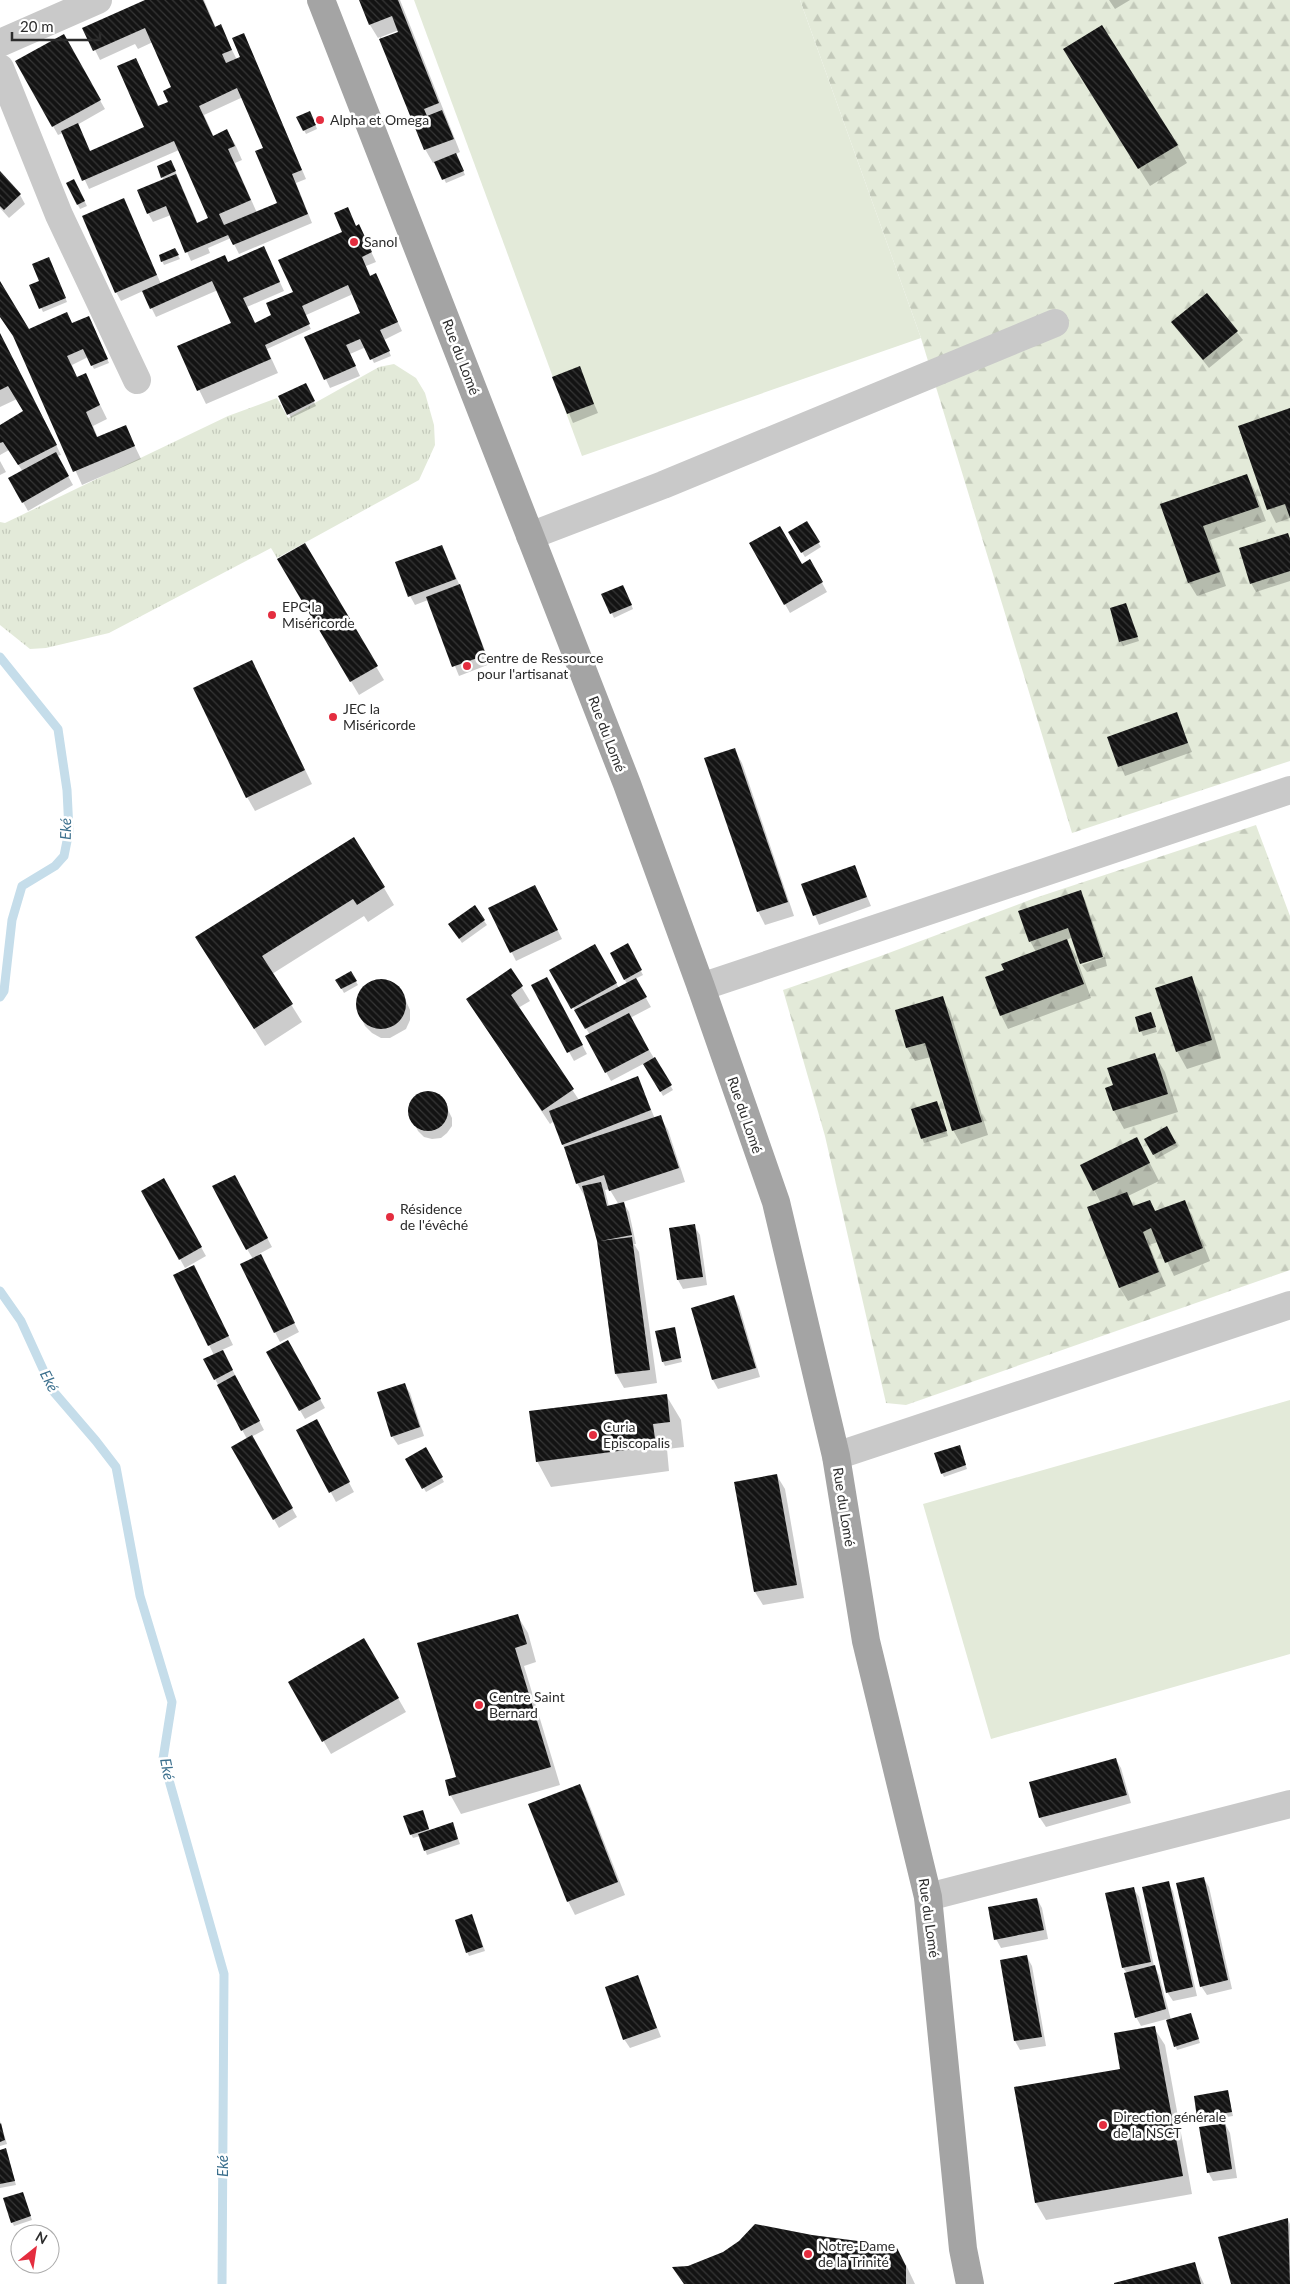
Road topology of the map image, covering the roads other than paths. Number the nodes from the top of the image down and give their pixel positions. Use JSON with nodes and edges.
{"nodes":[{"id":1,"x":98,"y":0,"type":"edge"},
{"id":2,"x":321,"y":0,"type":"edge"},
{"id":3,"x":0,"y":43,"type":"edge"},
{"id":4,"x":0,"y":68,"type":"edge"},
{"id":5,"x":1055,"y":324,"type":"dead end"},
{"id":6,"x":137,"y":380,"type":"dead end"},
{"id":7,"x":530,"y":536,"type":"junction"},
{"id":8,"x":1290,"y":790,"type":"edge"},
{"id":9,"x":701,"y":987,"type":"junction"},
{"id":10,"x":1290,"y":1305,"type":"edge"},
{"id":11,"x":836,"y":1456,"type":"junction"},
{"id":12,"x":1290,"y":1804,"type":"edge"},
{"id":13,"x":928,"y":1897,"type":"junction"},
{"id":14,"x":970,"y":2284,"type":"edge"}],
"edges":[{"from":1,"to":3,"type":"street"},
{"from":2,"to":7,"type":"main road","name":"Rue du Lomé"},
{"from":4,"to":6,"type":"street"},
{"from":5,"to":7,"type":"street"},
{"from":7,"to":9,"type":"main road","name":"Rue du Lomé"},
{"from":8,"to":9,"type":"street"},
{"from":9,"to":11,"type":"main road","name":"Rue du Lomé"},
{"from":10,"to":11,"type":"street"},
{"from":11,"to":13,"type":"main road","name":"Rue du Lomé"},
{"from":12,"to":13,"type":"street"},
{"from":13,"to":14,"type":"main road","name":"Rue du Lomé"}]}
